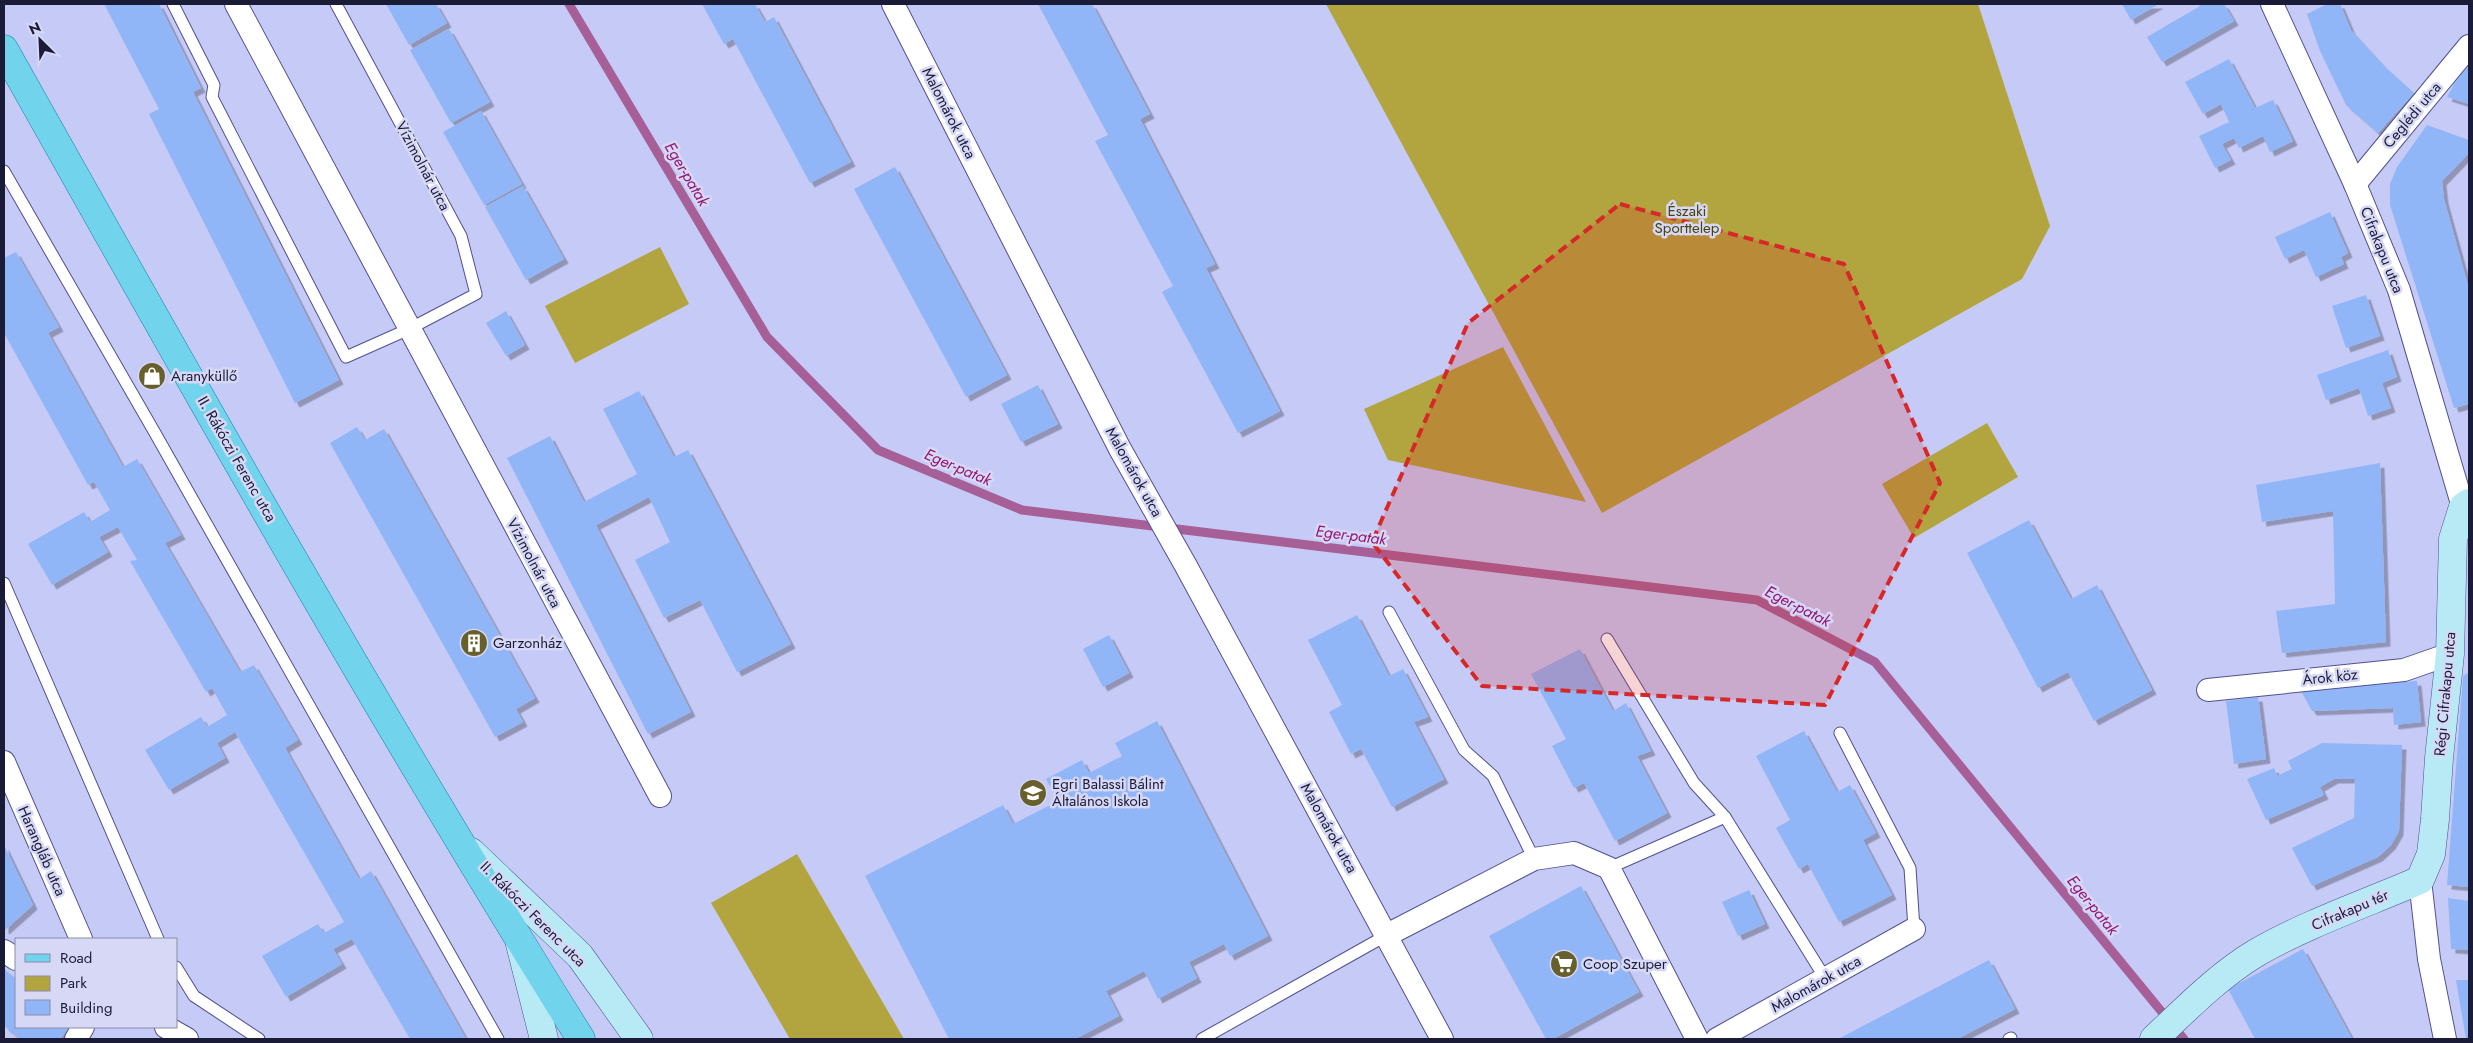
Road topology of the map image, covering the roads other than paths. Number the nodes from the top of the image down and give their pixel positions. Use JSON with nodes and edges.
{"nodes":[{"id":1,"x":172,"y":4,"type":"edge"},
{"id":2,"x":236,"y":4,"type":"edge"},
{"id":3,"x":336,"y":4,"type":"edge"},
{"id":4,"x":893,"y":4,"type":"edge"},
{"id":5,"x":2272,"y":4,"type":"edge"},
{"id":6,"x":2469,"y":46,"type":"edge"},
{"id":7,"x":4,"y":49,"type":"edge"},
{"id":8,"x":4,"y":171,"type":"edge"},
{"id":9,"x":2355,"y":184,"type":"junction"},
{"id":10,"x":409,"y":329,"type":"junction"},
{"id":11,"x":2466,"y":505,"type":"edge"},
{"id":12,"x":4,"y":583,"type":"edge"},
{"id":13,"x":1389,"y":612,"type":"dead end"},
{"id":14,"x":1607,"y":638,"type":"dead end"},
{"id":15,"x":2450,"y":654,"type":"junction"},
{"id":16,"x":2208,"y":690,"type":"dead end"},
{"id":17,"x":1840,"y":733,"type":"dead end"},
{"id":18,"x":4,"y":762,"type":"edge"},
{"id":19,"x":660,"y":796,"type":"dead end"},
{"id":20,"x":1725,"y":817,"type":"junction"},
{"id":21,"x":458,"y":840,"type":"junction"},
{"id":22,"x":1534,"y":859,"type":"junction"},
{"id":23,"x":1609,"y":868,"type":"junction"},
{"id":24,"x":2420,"y":880,"type":"junction"},
{"id":25,"x":1914,"y":929,"type":"joint"},
{"id":26,"x":1387,"y":935,"type":"junction"},
{"id":27,"x":81,"y":938,"type":"edge"},
{"id":28,"x":158,"y":938,"type":"edge"},
{"id":29,"x":519,"y":940,"type":"junction"},
{"id":30,"x":4,"y":951,"type":"edge"},
{"id":31,"x":15,"y":958,"type":"edge"},
{"id":32,"x":178,"y":970,"type":"edge"},
{"id":33,"x":1825,"y":978,"type":"junction"},
{"id":34,"x":82,"y":1028,"type":"edge"},
{"id":35,"x":168,"y":1028,"type":"edge"},
{"id":36,"x":76,"y":1039,"type":"edge"},
{"id":37,"x":188,"y":1039,"type":"edge"},
{"id":38,"x":259,"y":1039,"type":"edge"},
{"id":39,"x":498,"y":1039,"type":"edge"},
{"id":40,"x":544,"y":1039,"type":"edge"},
{"id":41,"x":581,"y":1039,"type":"edge"},
{"id":42,"x":640,"y":1039,"type":"edge"},
{"id":43,"x":1202,"y":1039,"type":"edge"},
{"id":44,"x":1442,"y":1039,"type":"edge"},
{"id":45,"x":1697,"y":1039,"type":"edge"},
{"id":46,"x":1717,"y":1039,"type":"edge"},
{"id":47,"x":2154,"y":1039,"type":"edge"},
{"id":48,"x":2445,"y":1039,"type":"edge"}],
"edges":[{"from":1,"to":10,"type":"lane"},
{"from":2,"to":10,"type":"street","name":"Vízimolnár utca"},
{"from":3,"to":10,"type":"lane","name":"Vízimolnár utca"},
{"from":4,"to":26,"type":"street","name":"Malomárok utca"},
{"from":5,"to":9,"type":"street","name":"Cifrakapu utca"},
{"from":6,"to":9,"type":"street","name":"Ceglédi utca"},
{"from":7,"to":21,"type":"main road","name":"II. Rákóczi Ferenc utca"},
{"from":8,"to":39,"type":"lane"},
{"from":9,"to":11,"type":"street","name":"Cifrakapu utca"},
{"from":10,"to":19,"type":"street","name":"Vízimolnár utca"},
{"from":11,"to":15,"type":"main road","name":"Régi Cifrakapu utca"},
{"from":12,"to":28,"type":"lane"},
{"from":13,"to":22,"type":"lane"},
{"from":14,"to":20,"type":"lane"},
{"from":15,"to":16,"type":"street","name":"Árok köz"},
{"from":15,"to":24,"type":"main road","name":"Régi Cifrakapu utca"},
{"from":17,"to":25,"type":"lane"},
{"from":18,"to":27,"type":"street","name":"Harangláb utca"},
{"from":20,"to":23,"type":"lane"},
{"from":20,"to":33,"type":"lane"},
{"from":21,"to":29,"type":"main road","name":"II. Rákóczi Ferenc utca"},
{"from":21,"to":42,"type":"main road","name":"II. Rákóczi Ferenc utca"},
{"from":22,"to":23,"type":"street"},
{"from":22,"to":26,"type":"street"},
{"from":23,"to":45,"type":"street"},
{"from":24,"to":47,"type":"main road","name":"Cifrakapu tér"},
{"from":24,"to":48,"type":"street"},
{"from":25,"to":33,"type":"street","name":"Malomárok utca"},
{"from":26,"to":43,"type":"lane"},
{"from":26,"to":44,"type":"street","name":"Malomárok utca"},
{"from":29,"to":40,"type":"main road","name":"II. Rákóczi Ferenc utca"},
{"from":29,"to":41,"type":"main road","name":"II. Rákóczi Ferenc utca"},
{"from":30,"to":31,"type":"street"},
{"from":32,"to":38,"type":"lane"},
{"from":33,"to":46,"type":"street","name":"Malomárok utca"},
{"from":34,"to":36,"type":"street"},
{"from":35,"to":37,"type":"street"}]}
